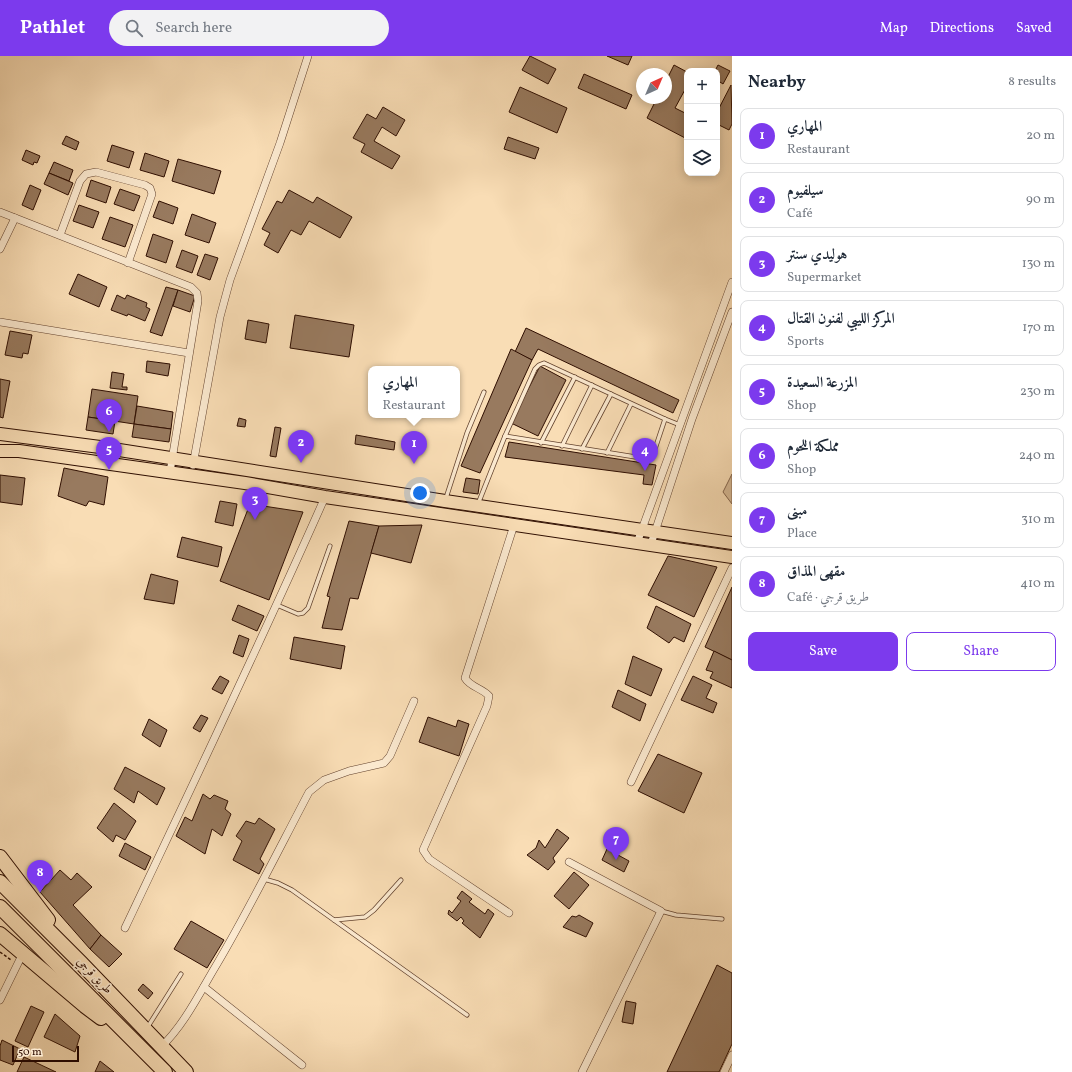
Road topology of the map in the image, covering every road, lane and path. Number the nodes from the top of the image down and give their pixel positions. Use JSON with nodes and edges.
{"nodes":[{"id":1,"x":308,"y":56,"type":"edge"},
{"id":2,"x":0,"y":212,"type":"edge"},
{"id":3,"x":15,"y":218,"type":"junction"},
{"id":4,"x":60,"y":235,"type":"junction"},
{"id":5,"x":0,"y":249,"type":"edge"},
{"id":6,"x":128,"y":263,"type":"junction"},
{"id":7,"x":732,"y":282,"type":"edge"},
{"id":8,"x":732,"y":312,"type":"edge"},
{"id":9,"x":0,"y":322,"type":"edge"},
{"id":10,"x":189,"y":353,"type":"junction"},
{"id":11,"x":575,"y":377,"type":"junction"},
{"id":12,"x":592,"y":385,"type":"junction"},
{"id":13,"x":484,"y":392,"type":"dead end"},
{"id":14,"x":610,"y":394,"type":"junction"},
{"id":15,"x":631,"y":404,"type":"junction"},
{"id":16,"x":683,"y":416,"type":"junction"},
{"id":17,"x":665,"y":419,"type":"junction"},
{"id":18,"x":692,"y":419,"type":"junction"},
{"id":19,"x":680,"y":424,"type":"junction"},
{"id":20,"x":0,"y":434,"type":"edge"},
{"id":21,"x":505,"y":436,"type":"junction"},
{"id":22,"x":542,"y":443,"type":"junction"},
{"id":23,"x":562,"y":446,"type":"junction"},
{"id":24,"x":582,"y":449,"type":"junction"},
{"id":25,"x":0,"y":451,"type":"edge"},
{"id":26,"x":606,"y":454,"type":"junction"},
{"id":27,"x":172,"y":459,"type":"junction"},
{"id":28,"x":193,"y":462,"type":"junction"},
{"id":29,"x":170,"y":472,"type":"junction"},
{"id":30,"x":191,"y":476,"type":"junction"},
{"id":31,"x":324,"y":497,"type":"junction"},
{"id":32,"x":445,"y":501,"type":"junction"},
{"id":33,"x":478,"y":505,"type":"junction"},
{"id":34,"x":514,"y":525,"type":"junction"},
{"id":35,"x":642,"y":530,"type":"junction"},
{"id":36,"x":655,"y":532,"type":"junction"},
{"id":37,"x":637,"y":543,"type":"junction"},
{"id":38,"x":732,"y":543,"type":"edge"},
{"id":39,"x":651,"y":544,"type":"junction"},
{"id":40,"x":330,"y":546,"type":"dead end"},
{"id":41,"x":732,"y":557,"type":"edge"},
{"id":42,"x":732,"y":568,"type":"edge"},
{"id":43,"x":277,"y":605,"type":"junction"},
{"id":44,"x":414,"y":701,"type":"dead end"},
{"id":45,"x":631,"y":782,"type":"dead end"},
{"id":46,"x":0,"y":857,"type":"edge"},
{"id":47,"x":569,"y":862,"type":"dead end"},
{"id":48,"x":264,"y":879,"type":"junction"},
{"id":49,"x":401,"y":880,"type":"dead end"},
{"id":50,"x":0,"y":882,"type":"edge"},
{"id":51,"x":0,"y":907,"type":"edge"},
{"id":52,"x":661,"y":911,"type":"junction"},
{"id":53,"x":509,"y":913,"type":"dead end"},
{"id":54,"x":722,"y":919,"type":"dead end"},
{"id":55,"x":334,"y":920,"type":"junction"},
{"id":56,"x":125,"y":928,"type":"dead end"},
{"id":57,"x":0,"y":934,"type":"edge"},
{"id":58,"x":0,"y":952,"type":"edge"},
{"id":59,"x":20,"y":959,"type":"junction"},
{"id":60,"x":81,"y":963,"type":"junction"},
{"id":61,"x":181,"y":974,"type":"dead end"},
{"id":62,"x":204,"y":987,"type":"junction"},
{"id":63,"x":0,"y":1000,"type":"edge"},
{"id":64,"x":468,"y":1015,"type":"dead end"},
{"id":65,"x":146,"y":1030,"type":"junction"},
{"id":66,"x":136,"y":1042,"type":"junction"},
{"id":67,"x":161,"y":1047,"type":"junction"},
{"id":68,"x":732,"y":1055,"type":"edge"},
{"id":69,"x":302,"y":1064,"type":"dead end"},
{"id":70,"x":165,"y":1072,"type":"edge"},
{"id":71,"x":186,"y":1072,"type":"edge"},
{"id":72,"x":582,"y":1072,"type":"edge"},
{"id":73,"x":724,"y":1072,"type":"edge"}],
"edges":[{"from":1,"to":28,"type":"street"},
{"from":2,"to":3,"type":"street"},
{"from":3,"to":4,"type":"street"},
{"from":3,"to":5,"type":"street"},
{"from":4,"to":6,"type":"street"},
{"from":4,"to":6,"type":"street"},
{"from":6,"to":10,"type":"street"},
{"from":7,"to":16,"type":"street"},
{"from":8,"to":18,"type":"street"},
{"from":9,"to":10,"type":"street"},
{"from":10,"to":27,"type":"street"},
{"from":11,"to":12,"type":"lane"},
{"from":11,"to":21,"type":"lane"},
{"from":11,"to":22,"type":"lane"},
{"from":12,"to":14,"type":"lane"},
{"from":12,"to":23,"type":"lane"},
{"from":13,"to":32,"type":"lane"},
{"from":14,"to":15,"type":"lane"},
{"from":14,"to":24,"type":"lane"},
{"from":15,"to":17,"type":"lane"},
{"from":15,"to":26,"type":"lane"},
{"from":16,"to":18,"type":"street"},
{"from":16,"to":19,"type":"street"},
{"from":17,"to":19,"type":"lane"},
{"from":17,"to":26,"type":"lane"},
{"from":18,"to":36,"type":"street"},
{"from":19,"to":35,"type":"street"},
{"from":20,"to":27,"type":"main road"},
{"from":21,"to":22,"type":"lane"},
{"from":21,"to":33,"type":"lane"},
{"from":22,"to":23,"type":"lane"},
{"from":23,"to":24,"type":"lane"},
{"from":24,"to":26,"type":"lane"},
{"from":25,"to":29,"type":"main road"},
{"from":27,"to":28,"type":"main road"},
{"from":27,"to":29,"type":"street"},
{"from":28,"to":30,"type":"street"},
{"from":28,"to":32,"type":"main road"},
{"from":29,"to":30,"type":"main road"},
{"from":30,"to":31,"type":"main road"},
{"from":31,"to":34,"type":"main road"},
{"from":31,"to":43,"type":"street"},
{"from":32,"to":33,"type":"main road"},
{"from":33,"to":35,"type":"main road"},
{"from":34,"to":37,"type":"main road"},
{"from":34,"to":53,"type":"street"},
{"from":35,"to":36,"type":"main road"},
{"from":35,"to":37,"type":"street"},
{"from":36,"to":38,"type":"main road"},
{"from":36,"to":39,"type":"street"},
{"from":37,"to":39,"type":"main road"},
{"from":39,"to":41,"type":"main road"},
{"from":40,"to":43,"type":"lane"},
{"from":42,"to":45,"type":"street"},
{"from":43,"to":56,"type":"street"},
{"from":44,"to":48,"type":"street"},
{"from":46,"to":60,"type":"highway"},
{"from":47,"to":52,"type":"street"},
{"from":48,"to":55,"type":"lane"},
{"from":48,"to":62,"type":"street"},
{"from":49,"to":55,"type":"lane"},
{"from":50,"to":60,"type":"highway","name":"طريق قرجي"},
{"from":51,"to":66,"type":"highway","name":"طريق قرجي"},
{"from":52,"to":54,"type":"lane"},
{"from":52,"to":72,"type":"street"},
{"from":55,"to":64,"type":"lane"},
{"from":57,"to":59,"type":"highway"},
{"from":58,"to":59,"type":"path"},
{"from":59,"to":63,"type":"street"},
{"from":59,"to":66,"type":"highway"},
{"from":60,"to":65,"type":"highway","name":"طريق قرجي"},
{"from":61,"to":65,"type":"lane"},
{"from":62,"to":67,"type":"street"},
{"from":62,"to":69,"type":"street"},
{"from":65,"to":67,"type":"highway","name":"طريق قرجي"},
{"from":66,"to":70,"type":"highway","name":"طريق قرجي"},
{"from":67,"to":71,"type":"highway","name":"طريق قرجي"},
{"from":68,"to":73,"type":"street"}]}
